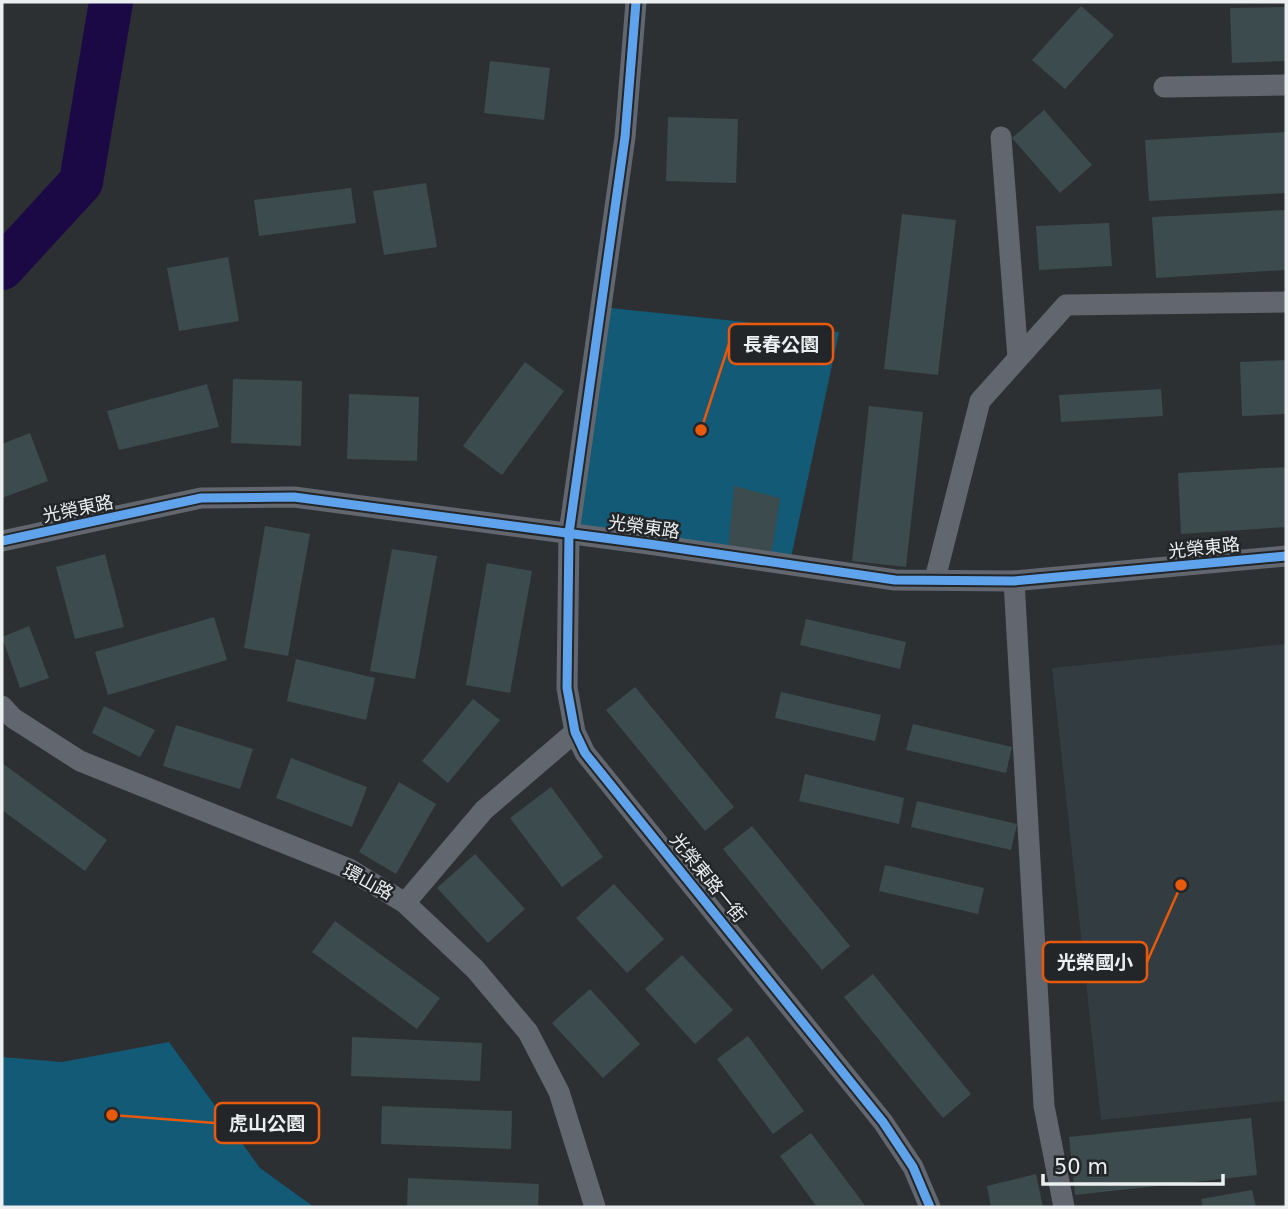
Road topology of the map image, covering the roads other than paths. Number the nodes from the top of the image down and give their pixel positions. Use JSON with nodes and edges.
{"nodes":[{"id":1,"x":636,"y":2,"type":"edge"},
{"id":2,"x":1286,"y":85,"type":"edge"},
{"id":3,"x":1164,"y":88,"type":"dead end"},
{"id":4,"x":1001,"y":137,"type":"dead end"},
{"id":5,"x":1286,"y":302,"type":"edge"},
{"id":6,"x":1018,"y":358,"type":"junction"},
{"id":7,"x":569,"y":533,"type":"junction"},
{"id":8,"x":2,"y":541,"type":"edge"},
{"id":9,"x":1286,"y":556,"type":"edge"},
{"id":10,"x":934,"y":579,"type":"junction"},
{"id":11,"x":1014,"y":581,"type":"junction"},
{"id":12,"x":2,"y":706,"type":"edge"},
{"id":13,"x":575,"y":732,"type":"junction"},
{"id":14,"x":405,"y":903,"type":"junction"},
{"id":15,"x":595,"y":1207,"type":"edge"},
{"id":16,"x":930,"y":1207,"type":"edge"},
{"id":17,"x":1064,"y":1207,"type":"edge"}],
"edges":[{"from":1,"to":7,"type":"street","name":"光榮東路一街"},
{"from":2,"to":3,"type":"street"},
{"from":4,"to":6,"type":"street"},
{"from":5,"to":6,"type":"street"},
{"from":6,"to":10,"type":"street"},
{"from":7,"to":8,"type":"street","name":"光榮東路"},
{"from":7,"to":10,"type":"street","name":"光榮東路"},
{"from":7,"to":13,"type":"street","name":"光榮東路一街"},
{"from":9,"to":11,"type":"street","name":"光榮東路"},
{"from":10,"to":11,"type":"street","name":"光榮東路"},
{"from":11,"to":17,"type":"street"},
{"from":12,"to":14,"type":"street","name":"環山路"},
{"from":13,"to":14,"type":"street"},
{"from":13,"to":16,"type":"street","name":"光榮東路一街"},
{"from":14,"to":15,"type":"street","name":"環山路"}]}
